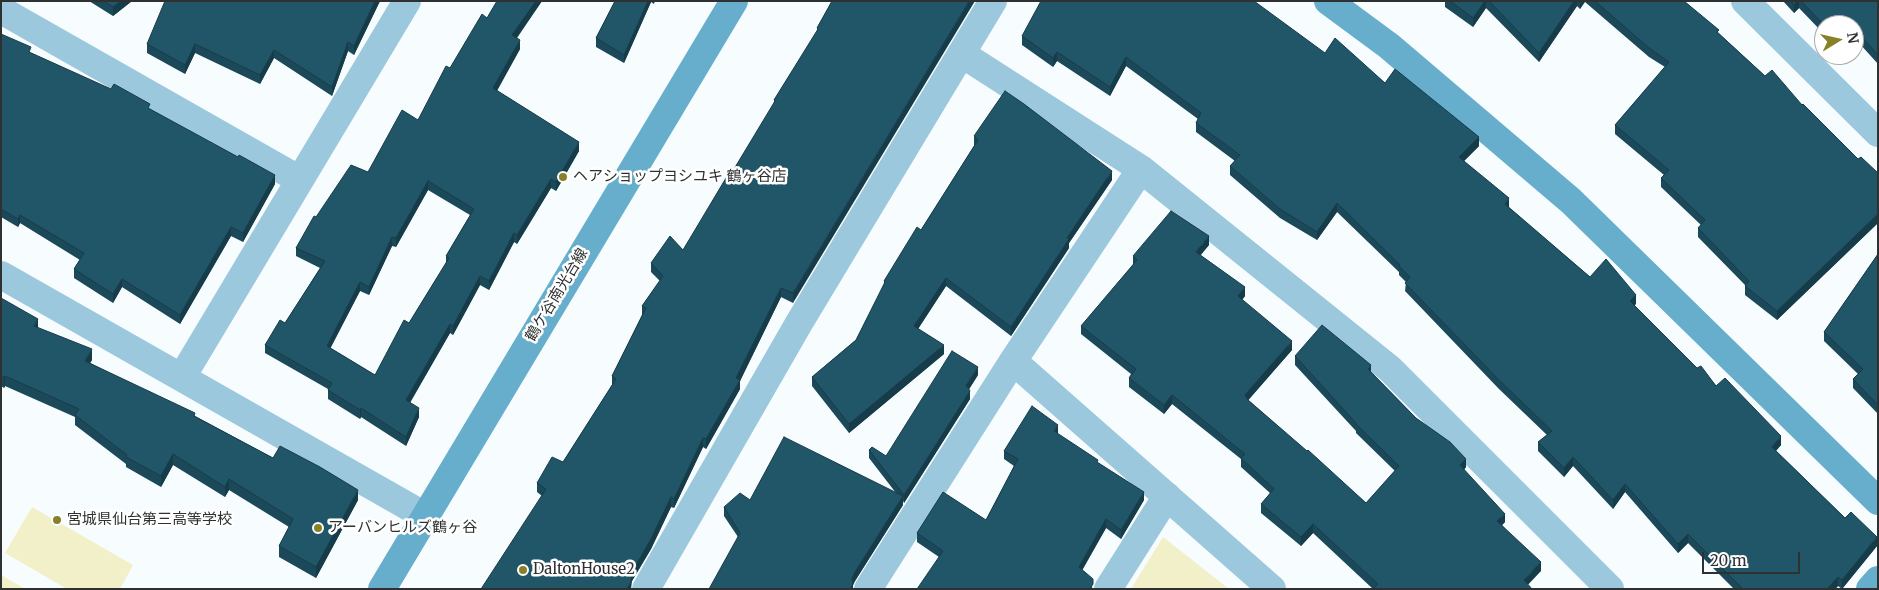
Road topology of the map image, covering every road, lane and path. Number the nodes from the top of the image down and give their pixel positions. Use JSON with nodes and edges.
{"nodes":[{"id":1,"x":407,"y":1,"type":"edge"},
{"id":2,"x":734,"y":1,"type":"edge"},
{"id":3,"x":993,"y":1,"type":"edge"},
{"id":4,"x":1328,"y":1,"type":"edge"},
{"id":5,"x":1745,"y":1,"type":"edge"},
{"id":6,"x":1,"y":10,"type":"edge"},
{"id":7,"x":962,"y":54,"type":"junction"},
{"id":8,"x":1878,"y":133,"type":"edge"},
{"id":9,"x":1142,"y":169,"type":"junction"},
{"id":10,"x":300,"y":180,"type":"junction"},
{"id":11,"x":1,"y":275,"type":"edge"},
{"id":12,"x":1013,"y":361,"type":"junction"},
{"id":13,"x":182,"y":377,"type":"junction"},
{"id":14,"x":1167,"y":496,"type":"junction"},
{"id":15,"x":1878,"y":501,"type":"edge"},
{"id":16,"x":424,"y":516,"type":"junction"},
{"id":17,"x":1878,"y":580,"type":"edge"},
{"id":18,"x":382,"y":589,"type":"edge"},
{"id":19,"x":646,"y":589,"type":"edge"},
{"id":20,"x":868,"y":589,"type":"edge"},
{"id":21,"x":1108,"y":589,"type":"edge"},
{"id":22,"x":1272,"y":589,"type":"edge"},
{"id":23,"x":1610,"y":589,"type":"edge"},
{"id":24,"x":1870,"y":589,"type":"edge"}],
"edges":[{"from":1,"to":10,"type":"street"},
{"from":2,"to":16,"type":"street","name":"鶴ケ谷南光台線"},
{"from":3,"to":7,"type":"street"},
{"from":4,"to":15,"type":"street"},
{"from":5,"to":8,"type":"street"},
{"from":6,"to":10,"type":"street"},
{"from":7,"to":9,"type":"street"},
{"from":7,"to":19,"type":"street"},
{"from":9,"to":12,"type":"street"},
{"from":9,"to":23,"type":"street"},
{"from":10,"to":13,"type":"street"},
{"from":11,"to":13,"type":"street"},
{"from":12,"to":14,"type":"street"},
{"from":12,"to":20,"type":"street"},
{"from":13,"to":16,"type":"street"},
{"from":14,"to":21,"type":"street"},
{"from":14,"to":22,"type":"street"},
{"from":16,"to":18,"type":"street","name":"鶴ケ谷南光台線"},
{"from":17,"to":24,"type":"street"}]}
